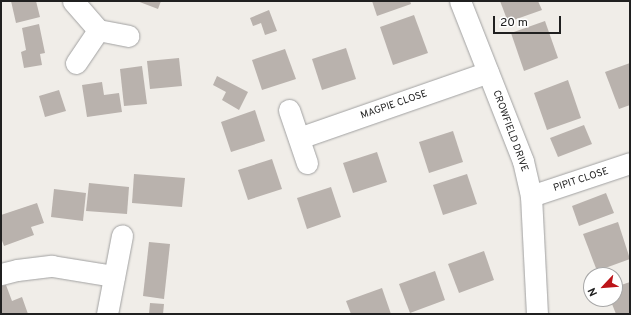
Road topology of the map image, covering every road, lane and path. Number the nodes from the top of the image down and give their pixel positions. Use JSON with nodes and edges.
{"nodes":[{"id":1,"x":73,"y":1,"type":"edge"},
{"id":2,"x":460,"y":1,"type":"edge"},
{"id":3,"x":98,"y":30,"type":"junction"},
{"id":4,"x":128,"y":36,"type":"dead end"},
{"id":5,"x":76,"y":63,"type":"dead end"},
{"id":6,"x":488,"y":72,"type":"junction"},
{"id":7,"x":289,"y":110,"type":"dead end"},
{"id":8,"x":299,"y":138,"type":"junction"},
{"id":9,"x":307,"y":163,"type":"dead end"},
{"id":10,"x":630,"y":163,"type":"edge"},
{"id":11,"x":531,"y":196,"type":"junction"},
{"id":12,"x":122,"y":235,"type":"dead end"},
{"id":13,"x":1,"y":274,"type":"edge"},
{"id":14,"x":114,"y":276,"type":"junction"},
{"id":15,"x":107,"y":314,"type":"edge"},
{"id":16,"x":537,"y":314,"type":"edge"}],
"edges":[{"from":1,"to":3,"type":"street"},
{"from":2,"to":6,"type":"street","name":"CROWFIELD DRIVE"},
{"from":3,"to":4,"type":"street"},
{"from":3,"to":5,"type":"street"},
{"from":6,"to":8,"type":"street","name":"MAGPIE CLOSE"},
{"from":6,"to":11,"type":"street","name":"CROWFIELD DRIVE"},
{"from":7,"to":8,"type":"street"},
{"from":8,"to":9,"type":"street"},
{"from":10,"to":11,"type":"street","name":"PIPIT CLOSE"},
{"from":11,"to":16,"type":"street","name":"CROWFIELD DRIVE"},
{"from":12,"to":14,"type":"street"},
{"from":13,"to":14,"type":"street"},
{"from":14,"to":15,"type":"street"}]}
